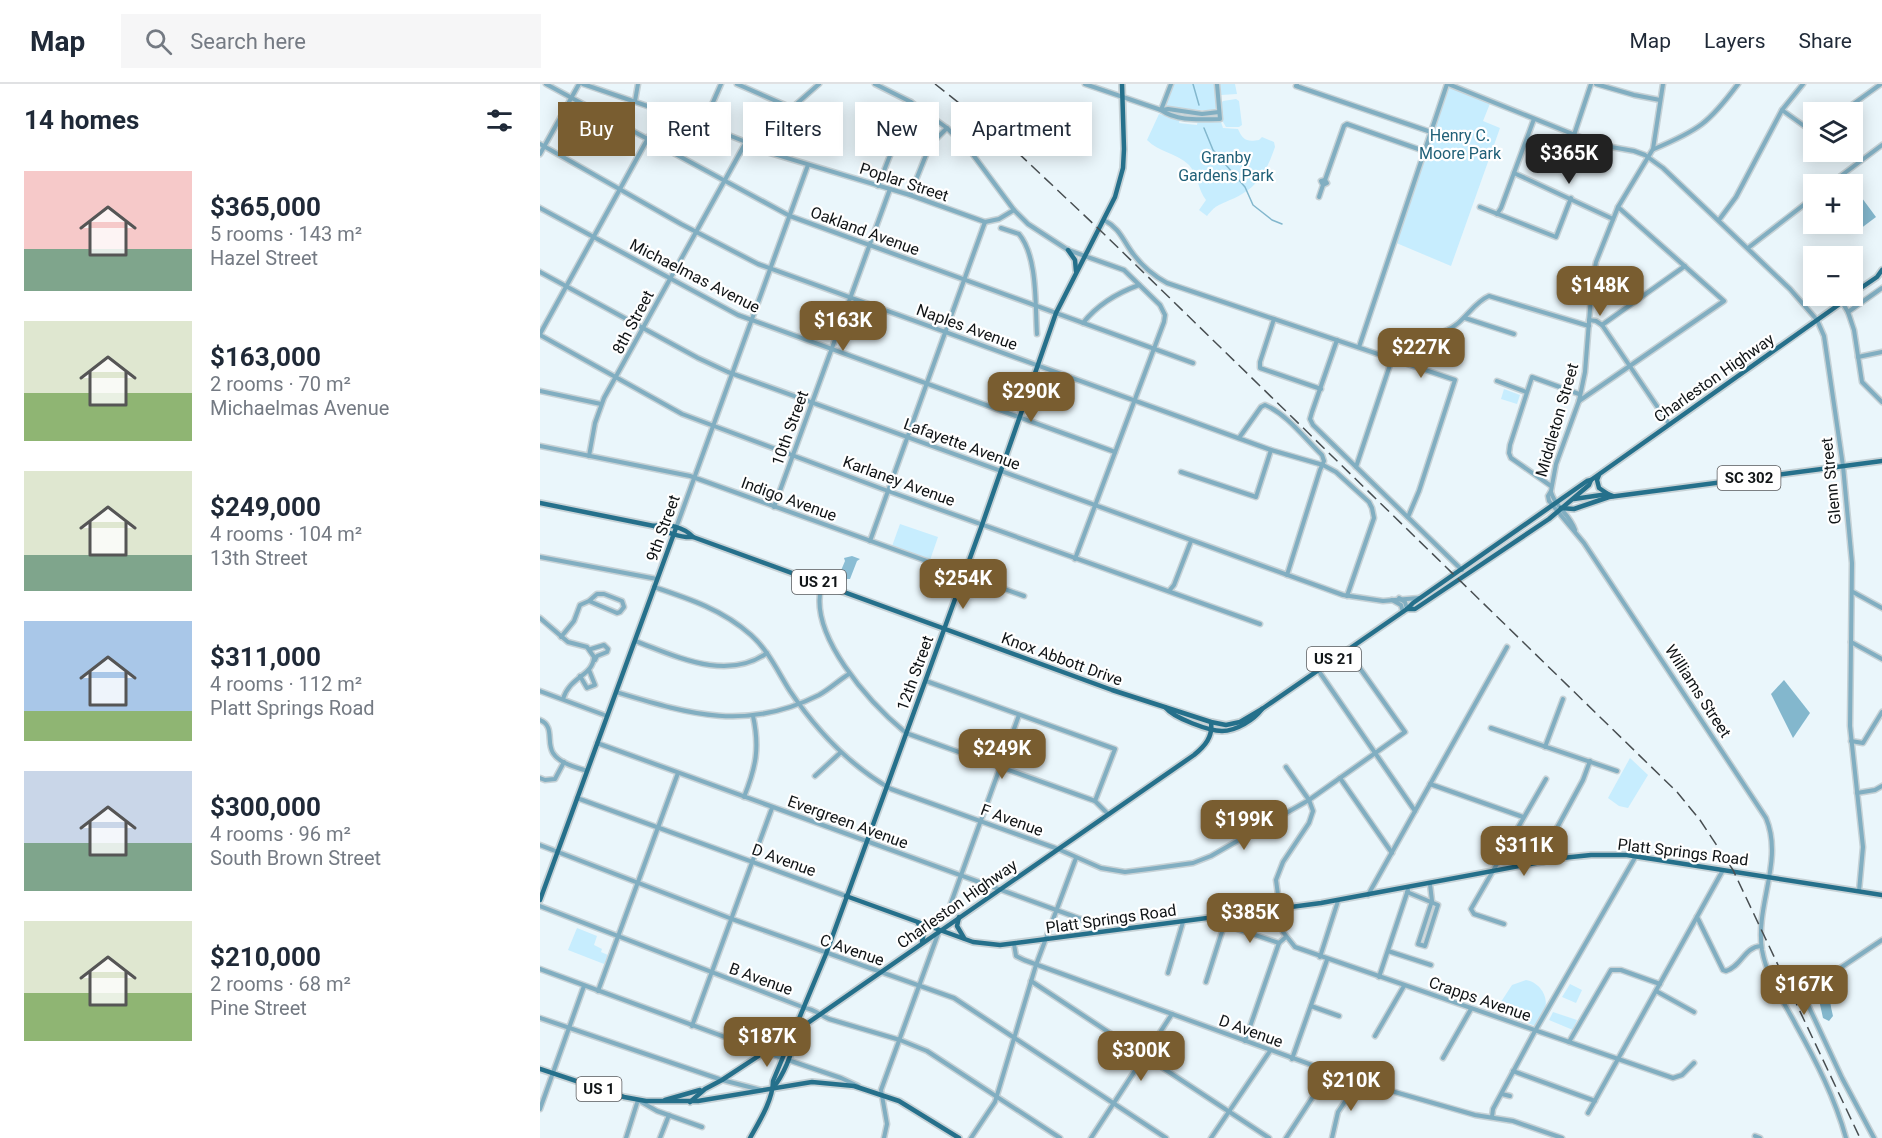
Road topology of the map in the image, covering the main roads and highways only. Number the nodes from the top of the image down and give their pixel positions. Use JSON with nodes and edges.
{"nodes":[{"id":1,"x":1122,"y":84,"type":"edge"},
{"id":2,"x":1068,"y":250,"type":"road end"},
{"id":3,"x":1882,"y":270,"type":"edge"},
{"id":4,"x":1076,"y":271,"type":"junction"},
{"id":5,"x":1879,"y":276,"type":"edge"},
{"id":6,"x":1863,"y":287,"type":"edge"},
{"id":7,"x":1836,"y":306,"type":"edge"},
{"id":8,"x":1882,"y":461,"type":"edge"},
{"id":9,"x":1599,"y":474,"type":"junction"},
{"id":10,"x":1591,"y":480,"type":"junction"},
{"id":11,"x":1608,"y":494,"type":"junction"},
{"id":12,"x":1615,"y":496,"type":"junction"},
{"id":13,"x":1571,"y":500,"type":"junction"},
{"id":14,"x":540,"y":503,"type":"edge"},
{"id":15,"x":1555,"y":505,"type":"junction"},
{"id":16,"x":1561,"y":512,"type":"junction"},
{"id":17,"x":675,"y":530,"type":"junction"},
{"id":18,"x":1405,"y":610,"type":"junction"},
{"id":19,"x":944,"y":628,"type":"junction"},
{"id":20,"x":1166,"y":708,"type":"junction"},
{"id":21,"x":1262,"y":709,"type":"junction"},
{"id":22,"x":1187,"y":714,"type":"joint"},
{"id":23,"x":1211,"y":722,"type":"junction"},
{"id":24,"x":1209,"y":728,"type":"junction"},
{"id":25,"x":1882,"y":895,"type":"edge"},
{"id":26,"x":846,"y":896,"type":"junction"},
{"id":27,"x":540,"y":900,"type":"edge"},
{"id":28,"x":959,"y":917,"type":"junction"},
{"id":29,"x":918,"y":923,"type":"junction"},
{"id":30,"x":939,"y":930,"type":"junction"},
{"id":31,"x":966,"y":940,"type":"junction"},
{"id":32,"x":921,"y":943,"type":"junction"},
{"id":33,"x":983,"y":944,"type":"joint"},
{"id":34,"x":795,"y":1031,"type":"junction"},
{"id":35,"x":540,"y":1069,"type":"edge"},
{"id":36,"x":773,"y":1088,"type":"junction"},
{"id":37,"x":705,"y":1089,"type":"junction"},
{"id":38,"x":660,"y":1102,"type":"junction"},
{"id":39,"x":690,"y":1102,"type":"junction"},
{"id":40,"x":955,"y":1137,"type":"edge"},
{"id":41,"x":750,"y":1138,"type":"edge"}],
"edges":[{"from":1,"to":4,"type":"main road","name":"12th Street"},
{"from":2,"to":4,"type":"main road"},
{"from":3,"to":5,"type":"main road","name":"Charleston Highway","number":"US 21"},
{"from":4,"to":19,"type":"main road","name":"12th Street"},
{"from":5,"to":6,"type":"main road","name":"Charleston Highway","number":"US 21"},
{"from":7,"to":9,"type":"main road","name":"Charleston Highway","number":"US 21"},
{"from":8,"to":12,"type":"main road","number":"SC 302"},
{"from":9,"to":10,"type":"main road","name":"Charleston Highway","number":"US 21"},
{"from":9,"to":11,"type":"main road"},
{"from":10,"to":13,"type":"main road","name":"Charleston Highway","number":"US 21"},
{"from":10,"to":15,"type":"main road","name":"Charleston Highway","number":"US 21"},
{"from":11,"to":12,"type":"main road","number":"SC 302"},
{"from":11,"to":13,"type":"main road","number":"SC 302"},
{"from":12,"to":16,"type":"main road","number":"SC 302"},
{"from":13,"to":15,"type":"main road","number":"SC 302"},
{"from":13,"to":16,"type":"main road","name":"Charleston Highway","number":"US 21"},
{"from":14,"to":17,"type":"main road","name":"Knox Abbott Drive","number":"US 21"},
{"from":15,"to":18,"type":"main road","name":"Charleston Highway","number":"US 21"},
{"from":16,"to":18,"type":"main road","name":"Charleston Highway","number":"US 21"},
{"from":17,"to":19,"type":"main road","name":"Knox Abbott Drive","number":"US 21"},
{"from":17,"to":27,"type":"main road","name":"9th Street"},
{"from":18,"to":21,"type":"main road","name":"Charleston Highway","number":"US 21"},
{"from":19,"to":20,"type":"main road","name":"Knox Abbott Drive","number":"US 21"},
{"from":19,"to":26,"type":"main road","name":"12th Street"},
{"from":20,"to":22,"type":"main road","name":"Knox Abbott Drive","number":"US 21"},
{"from":20,"to":24,"type":"main road","name":"Charleston Highway","number":"US 21"},
{"from":21,"to":23,"type":"main road","name":"Charleston Highway","number":"US 21"},
{"from":21,"to":24,"type":"main road","name":"Charleston Highway","number":"US 21"},
{"from":22,"to":23,"type":"main road","name":"Charleston Highway","number":"US 21"},
{"from":23,"to":24,"type":"main road"},
{"from":24,"to":28,"type":"main road","name":"Charleston Highway"},
{"from":25,"to":33,"type":"main road","name":"Platt Springs Road"},
{"from":26,"to":29,"type":"main road","name":"D Avenue"},
{"from":26,"to":34,"type":"main road","name":"12th Street"},
{"from":28,"to":30,"type":"main road","name":"Charleston Highway"},
{"from":28,"to":31,"type":"main road"},
{"from":29,"to":30,"type":"main road","name":"D Avenue"},
{"from":29,"to":32,"type":"main road"},
{"from":30,"to":31,"type":"main road","name":"D Avenue"},
{"from":30,"to":32,"type":"main road","name":"Charleston Highway"},
{"from":31,"to":33,"type":"main road","name":"D Avenue"},
{"from":32,"to":34,"type":"main road","name":"Charleston Highway"},
{"from":34,"to":36,"type":"main road","name":"12th Street"},
{"from":34,"to":37,"type":"main road","name":"Charleston Highway"},
{"from":35,"to":38,"type":"main road","number":"US 1"},
{"from":36,"to":39,"type":"main road","number":"US 1"},
{"from":36,"to":40,"type":"main road","number":"US 1"},
{"from":36,"to":41,"type":"main road","name":"12th Street"},
{"from":37,"to":38,"type":"main road"},
{"from":37,"to":39,"type":"main road"},
{"from":38,"to":39,"type":"main road","number":"US 1"}]}
